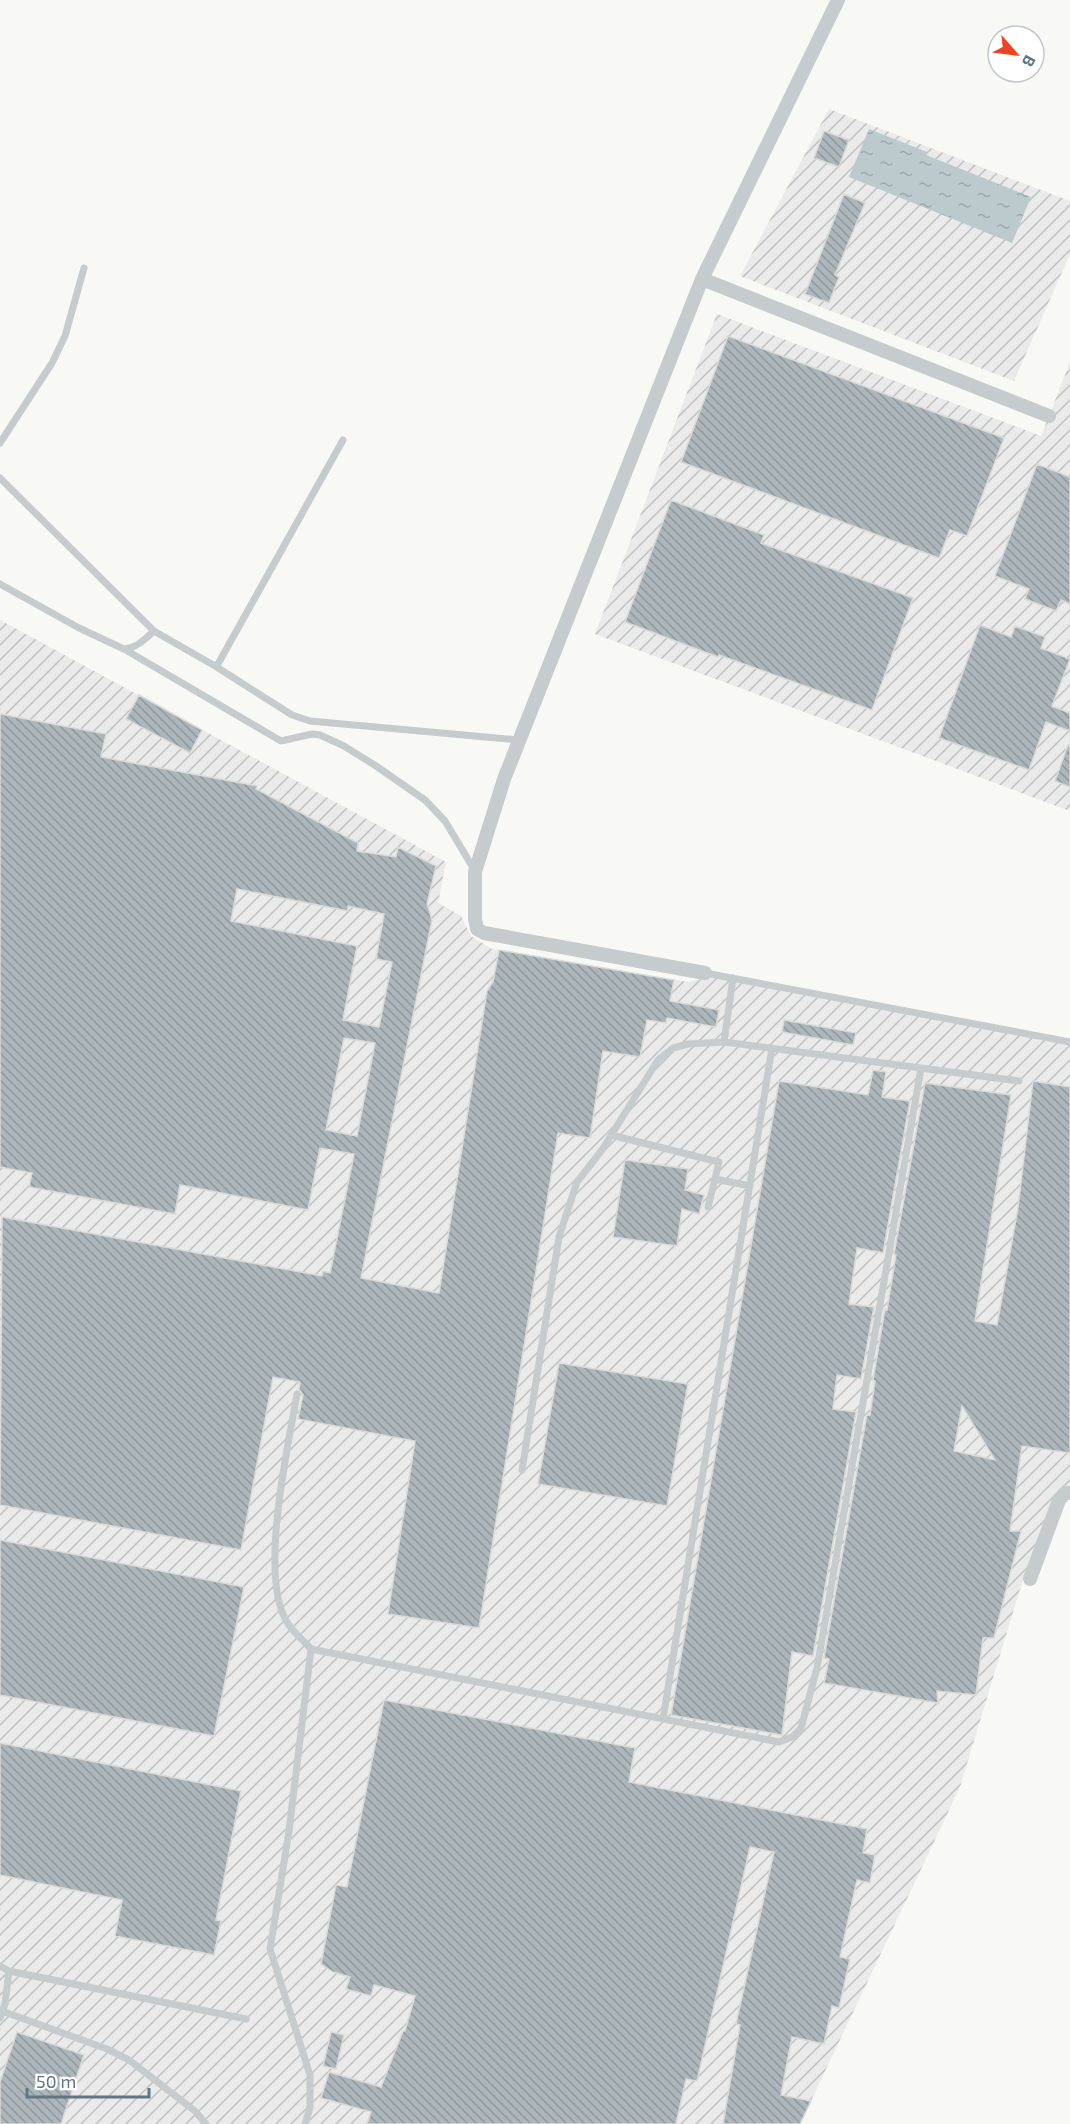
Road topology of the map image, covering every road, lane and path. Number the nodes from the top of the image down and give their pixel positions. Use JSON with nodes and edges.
{"nodes":[{"id":1,"x":838,"y":0,"type":"edge"},
{"id":2,"x":84,"y":268,"type":"dead end"},
{"id":3,"x":702,"y":279,"type":"junction"},
{"id":4,"x":1049,"y":416,"type":"dead end"},
{"id":5,"x":343,"y":440,"type":"dead end"},
{"id":6,"x":0,"y":443,"type":"edge"},
{"id":7,"x":0,"y":478,"type":"edge"},
{"id":8,"x":0,"y":584,"type":"edge"},
{"id":9,"x":154,"y":631,"type":"junction"},
{"id":10,"x":124,"y":649,"type":"junction"},
{"id":11,"x":215,"y":666,"type":"junction"},
{"id":12,"x":519,"y":740,"type":"junction"},
{"id":13,"x":475,"y":872,"type":"junction"},
{"id":14,"x":705,"y":973,"type":"joint"},
{"id":15,"x":733,"y":978,"type":"junction"},
{"id":16,"x":724,"y":1042,"type":"junction"},
{"id":17,"x":1070,"y":1042,"type":"edge"},
{"id":18,"x":772,"y":1048,"type":"junction"},
{"id":19,"x":921,"y":1068,"type":"junction"},
{"id":20,"x":1019,"y":1081,"type":"dead end"},
{"id":21,"x":611,"y":1135,"type":"junction"},
{"id":22,"x":715,"y":1179,"type":"junction"},
{"id":23,"x":750,"y":1186,"type":"junction"},
{"id":24,"x":708,"y":1207,"type":"dead end"},
{"id":25,"x":297,"y":1394,"type":"dead end"},
{"id":26,"x":522,"y":1470,"type":"dead end"},
{"id":27,"x":1070,"y":1493,"type":"edge"},
{"id":28,"x":1030,"y":1578,"type":"dead end"},
{"id":29,"x":311,"y":1649,"type":"junction"},
{"id":30,"x":663,"y":1719,"type":"junction"},
{"id":31,"x":0,"y":1966,"type":"edge"},
{"id":32,"x":9,"y":1971,"type":"junction"},
{"id":33,"x":1,"y":2014,"type":"edge"},
{"id":34,"x":246,"y":2019,"type":"dead end"},
{"id":35,"x":206,"y":2124,"type":"edge"},
{"id":36,"x":305,"y":2124,"type":"edge"}],
"edges":[{"from":1,"to":3,"type":"street"},
{"from":2,"to":6,"type":"lane"},
{"from":3,"to":4,"type":"street"},
{"from":3,"to":12,"type":"street"},
{"from":5,"to":11,"type":"lane"},
{"from":7,"to":9,"type":"lane"},
{"from":8,"to":10,"type":"lane"},
{"from":9,"to":10,"type":"lane"},
{"from":9,"to":11,"type":"lane"},
{"from":10,"to":13,"type":"lane"},
{"from":11,"to":12,"type":"lane"},
{"from":12,"to":13,"type":"street"},
{"from":13,"to":14,"type":"street"},
{"from":14,"to":15,"type":"lane"},
{"from":15,"to":16,"type":"lane"},
{"from":15,"to":17,"type":"lane"},
{"from":16,"to":18,"type":"lane"},
{"from":16,"to":21,"type":"lane"},
{"from":18,"to":19,"type":"lane"},
{"from":18,"to":23,"type":"lane"},
{"from":19,"to":20,"type":"lane"},
{"from":19,"to":30,"type":"lane"},
{"from":21,"to":22,"type":"lane"},
{"from":21,"to":26,"type":"lane"},
{"from":22,"to":23,"type":"lane"},
{"from":22,"to":24,"type":"lane"},
{"from":23,"to":30,"type":"lane"},
{"from":25,"to":29,"type":"lane"},
{"from":27,"to":28,"type":"street"},
{"from":29,"to":30,"type":"lane"},
{"from":29,"to":36,"type":"lane"},
{"from":31,"to":32,"type":"lane"},
{"from":32,"to":33,"type":"lane"},
{"from":32,"to":34,"type":"lane"},
{"from":33,"to":35,"type":"lane"}]}
